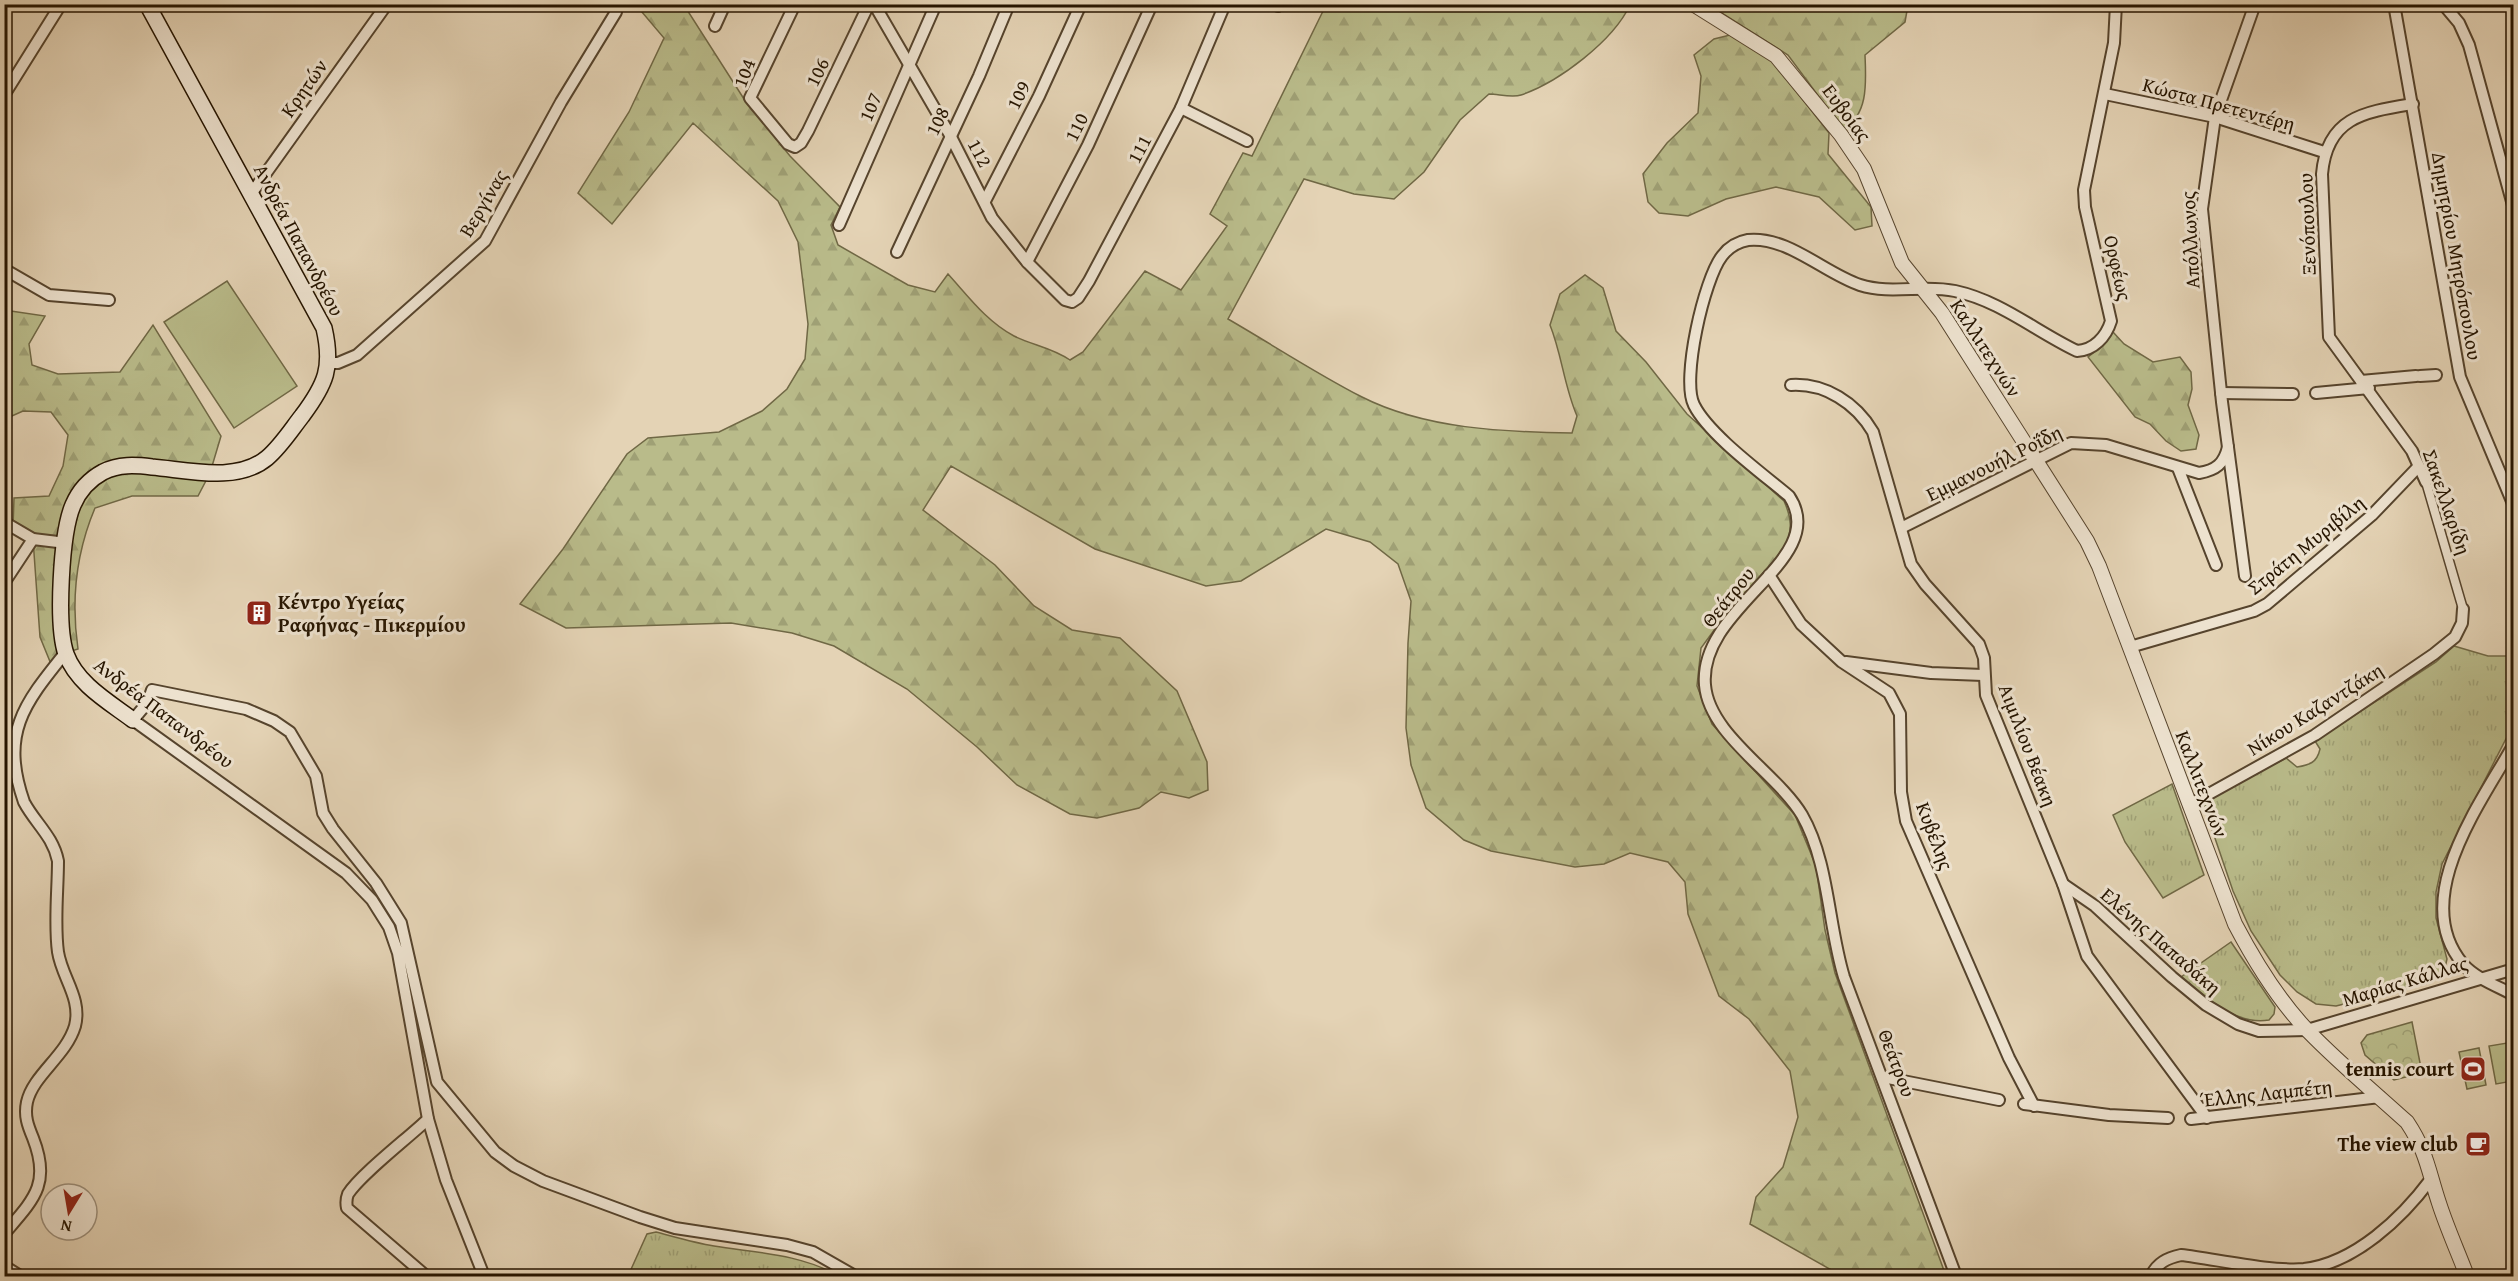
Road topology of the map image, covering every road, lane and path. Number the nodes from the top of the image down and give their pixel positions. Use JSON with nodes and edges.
{"nodes":[{"id":1,"x":61,"y":4,"type":"edge"},
{"id":2,"x":147,"y":4,"type":"edge"},
{"id":3,"x":387,"y":4,"type":"edge"},
{"id":4,"x":725,"y":4,"type":"edge"},
{"id":5,"x":795,"y":4,"type":"edge"},
{"id":6,"x":869,"y":4,"type":"edge"},
{"id":7,"x":874,"y":4,"type":"edge"},
{"id":8,"x":936,"y":4,"type":"edge"},
{"id":9,"x":1009,"y":4,"type":"edge"},
{"id":10,"x":1081,"y":4,"type":"edge"},
{"id":11,"x":1152,"y":4,"type":"edge"},
{"id":12,"x":1225,"y":4,"type":"edge"},
{"id":13,"x":1693,"y":4,"type":"edge"},
{"id":14,"x":2116,"y":4,"type":"edge"},
{"id":15,"x":2255,"y":4,"type":"edge"},
{"id":16,"x":2394,"y":4,"type":"edge"},
{"id":17,"x":2443,"y":4,"type":"edge"},
{"id":18,"x":616,"y":12,"type":"dead end"},
{"id":19,"x":715,"y":26,"type":"dead end"},
{"id":20,"x":908,"y":64,"type":"junction"},
{"id":21,"x":4,"y":94,"type":"edge"},
{"id":22,"x":2105,"y":94,"type":"junction"},
{"id":23,"x":2413,"y":104,"type":"junction"},
{"id":24,"x":1181,"y":108,"type":"junction"},
{"id":25,"x":2215,"y":117,"type":"junction"},
{"id":26,"x":950,"y":135,"type":"junction"},
{"id":27,"x":1246,"y":141,"type":"dead end"},
{"id":28,"x":791,"y":147,"type":"joint"},
{"id":29,"x":2324,"y":152,"type":"junction"},
{"id":30,"x":251,"y":194,"type":"junction"},
{"id":31,"x":985,"y":201,"type":"junction"},
{"id":32,"x":2514,"y":209,"type":"edge"},
{"id":33,"x":839,"y":225,"type":"dead end"},
{"id":34,"x":897,"y":252,"type":"dead end"},
{"id":35,"x":1027,"y":262,"type":"junction"},
{"id":36,"x":4,"y":269,"type":"edge"},
{"id":37,"x":1919,"y":287,"type":"junction"},
{"id":38,"x":110,"y":300,"type":"dead end"},
{"id":39,"x":1072,"y":302,"type":"joint"},
{"id":40,"x":329,"y":363,"type":"junction"},
{"id":41,"x":2436,"y":375,"type":"dead end"},
{"id":42,"x":1791,"y":385,"type":"dead end"},
{"id":43,"x":2365,"y":385,"type":"junction"},
{"id":44,"x":2221,"y":393,"type":"junction"},
{"id":45,"x":2316,"y":393,"type":"dead end"},
{"id":46,"x":2293,"y":394,"type":"dead end"},
{"id":47,"x":2229,"y":444,"type":"junction"},
{"id":48,"x":2037,"y":462,"type":"junction"},
{"id":49,"x":2419,"y":466,"type":"junction"},
{"id":50,"x":2178,"y":468,"type":"junction"},
{"id":51,"x":2426,"y":482,"type":"joint"},
{"id":52,"x":2514,"y":506,"type":"edge"},
{"id":53,"x":4,"y":522,"type":"edge"},
{"id":54,"x":1901,"y":528,"type":"junction"},
{"id":55,"x":33,"y":539,"type":"junction"},
{"id":56,"x":66,"y":543,"type":"junction"},
{"id":57,"x":2216,"y":565,"type":"dead end"},
{"id":58,"x":1769,"y":575,"type":"junction"},
{"id":59,"x":2246,"y":576,"type":"dead end"},
{"id":60,"x":4,"y":583,"type":"edge"},
{"id":61,"x":2463,"y":609,"type":"joint"},
{"id":62,"x":2455,"y":637,"type":"joint"},
{"id":63,"x":2130,"y":647,"type":"junction"},
{"id":64,"x":65,"y":653,"type":"junction"},
{"id":65,"x":1842,"y":662,"type":"junction"},
{"id":66,"x":1983,"y":675,"type":"junction"},
{"id":67,"x":133,"y":720,"type":"junction"},
{"id":68,"x":2514,"y":744,"type":"edge"},
{"id":69,"x":2189,"y":805,"type":"junction"},
{"id":70,"x":2063,"y":884,"type":"junction"},
{"id":71,"x":2514,"y":969,"type":"edge"},
{"id":72,"x":2480,"y":977,"type":"junction"},
{"id":73,"x":2514,"y":995,"type":"edge"},
{"id":74,"x":2307,"y":1030,"type":"junction"},
{"id":75,"x":1883,"y":1077,"type":"junction"},
{"id":76,"x":2380,"y":1097,"type":"junction"},
{"id":77,"x":1999,"y":1100,"type":"dead end"},
{"id":78,"x":2168,"y":1118,"type":"dead end"},
{"id":79,"x":2207,"y":1118,"type":"junction"},
{"id":80,"x":428,"y":1119,"type":"junction"},
{"id":81,"x":2191,"y":1119,"type":"dead end"},
{"id":82,"x":2431,"y":1179,"type":"junction"},
{"id":83,"x":9,"y":1225,"type":"edge"},
{"id":84,"x":4,"y":1234,"type":"edge"},
{"id":85,"x":4,"y":1266,"type":"edge"},
{"id":86,"x":20,"y":1276,"type":"edge"},
{"id":87,"x":426,"y":1276,"type":"edge"},
{"id":88,"x":484,"y":1276,"type":"edge"},
{"id":89,"x":855,"y":1276,"type":"edge"},
{"id":90,"x":1956,"y":1276,"type":"edge"},
{"id":91,"x":2151,"y":1276,"type":"edge"},
{"id":92,"x":2467,"y":1276,"type":"edge"}],
"edges":[{"from":1,"to":21,"type":"street"},
{"from":2,"to":30,"type":"main road","name":"Ανδρέα Παπανδρέου"},
{"from":3,"to":30,"type":"street","name":"Κρητών"},
{"from":4,"to":19,"type":"street"},
{"from":5,"to":28,"type":"street","name":"104"},
{"from":6,"to":28,"type":"street","name":"106"},
{"from":7,"to":20,"type":"street","name":"112"},
{"from":8,"to":20,"type":"street","name":"107"},
{"from":9,"to":26,"type":"street","name":"108"},
{"from":10,"to":31,"type":"street","name":"109"},
{"from":11,"to":35,"type":"street","name":"110"},
{"from":12,"to":24,"type":"street","name":"111"},
{"from":13,"to":37,"type":"street","name":"Ευβοίας"},
{"from":14,"to":22,"type":"street","name":"Ορφέως"},
{"from":15,"to":25,"type":"street","name":"Απόλλωνος"},
{"from":16,"to":23,"type":"street","name":"Δημητρίου Μητρόπουλου"},
{"from":17,"to":32,"type":"street"},
{"from":18,"to":40,"type":"street","name":"Βεργίνας"},
{"from":20,"to":26,"type":"street","name":"112"},
{"from":20,"to":33,"type":"street","name":"107"},
{"from":22,"to":25,"type":"street","name":"Κώστα Πρετεντέρη"},
{"from":22,"to":37,"type":"street","name":"Ορφέως"},
{"from":23,"to":29,"type":"street","name":"Ξενόπουλου"},
{"from":23,"to":52,"type":"street","name":"Δημητρίου Μητρόπουλου"},
{"from":24,"to":27,"type":"street"},
{"from":24,"to":39,"type":"street","name":"111"},
{"from":25,"to":29,"type":"street","name":"Κώστα Πρετεντέρη"},
{"from":25,"to":44,"type":"street","name":"Απόλλωνος"},
{"from":26,"to":31,"type":"street","name":"112"},
{"from":26,"to":34,"type":"street","name":"108"},
{"from":29,"to":43,"type":"street","name":"Ξενόπουλου"},
{"from":30,"to":40,"type":"main road","name":"Ανδρέα Παπανδρέου"},
{"from":31,"to":35,"type":"street","name":"112"},
{"from":35,"to":39,"type":"street","name":"112"},
{"from":36,"to":38,"type":"street"},
{"from":37,"to":48,"type":"street","name":"Καλλιτεχνών"},
{"from":37,"to":58,"type":"street","name":"Θεάτρου"},
{"from":40,"to":56,"type":"main road","name":"Ανδρέα Παπανδρέου"},
{"from":41,"to":43,"type":"street"},
{"from":42,"to":54,"type":"street","name":"Αιμιλίου Βέακη"},
{"from":43,"to":45,"type":"street"},
{"from":43,"to":49,"type":"street","name":"Σακελλαρίδη"},
{"from":44,"to":46,"type":"street"},
{"from":44,"to":47,"type":"street","name":"Απόλλωνος"},
{"from":47,"to":50,"type":"street","name":"Εμμανουήλ Ροΐδη"},
{"from":47,"to":59,"type":"street","name":"Απόλλωνος"},
{"from":48,"to":50,"type":"street","name":"Εμμανουήλ Ροΐδη"},
{"from":48,"to":54,"type":"street","name":"Εμμανουήλ Ροΐδη"},
{"from":48,"to":63,"type":"street","name":"Καλλιτεχνών"},
{"from":49,"to":51,"type":"street","name":"Σακελλαρίδη"},
{"from":49,"to":63,"type":"street","name":"Στράτη Μυριβίλη"},
{"from":50,"to":57,"type":"street"},
{"from":51,"to":61,"type":"street","name":"Σακελλαρίδη"},
{"from":53,"to":55,"type":"street"},
{"from":54,"to":66,"type":"street","name":"Αιμιλίου Βέακη"},
{"from":55,"to":56,"type":"street"},
{"from":55,"to":60,"type":"street"},
{"from":56,"to":64,"type":"main road","name":"Ανδρέα Παπανδρέου"},
{"from":58,"to":65,"type":"street","name":"Κυβέλης"},
{"from":58,"to":75,"type":"street","name":"Θεάτρου"},
{"from":61,"to":62,"type":"street","name":"Σακελλαρίδη"},
{"from":62,"to":69,"type":"street","name":"Νίκου Καζαντζάκη"},
{"from":63,"to":69,"type":"street","name":"Καλλιτεχνών"},
{"from":64,"to":67,"type":"main road","name":"Ανδρέα Παπανδρέου"},
{"from":64,"to":83,"type":"street"},
{"from":65,"to":66,"type":"street"},
{"from":65,"to":78,"type":"street","name":"Κυβέλης"},
{"from":66,"to":70,"type":"street","name":"Αιμιλίου Βέακη"},
{"from":67,"to":80,"type":"street","name":"Ανδρέα Παπανδρέου"},
{"from":67,"to":89,"type":"street"},
{"from":68,"to":72,"type":"street"},
{"from":69,"to":74,"type":"street","name":"Καλλιτεχνών"},
{"from":70,"to":74,"type":"street","name":"Ελένης Παπαδάκη"},
{"from":70,"to":79,"type":"street","name":"Αιμιλίου Βέακη"},
{"from":71,"to":72,"type":"street","name":"Μαρίας Κάλλας"},
{"from":72,"to":73,"type":"street"},
{"from":72,"to":74,"type":"street","name":"Μαρίας Κάλλας"},
{"from":74,"to":76,"type":"street","name":"Καλλιτεχνών"},
{"from":75,"to":77,"type":"street"},
{"from":75,"to":90,"type":"street","name":"Θεάτρου"},
{"from":76,"to":79,"type":"street","name":"Έλλης Λαμπέτη"},
{"from":76,"to":82,"type":"street","name":"Καλλιτεχνών"},
{"from":79,"to":81,"type":"street","name":"Έλλης Λαμπέτη"},
{"from":80,"to":87,"type":"street"},
{"from":80,"to":88,"type":"street","name":"Ανδρέα Παπανδρέου"},
{"from":82,"to":91,"type":"street"},
{"from":82,"to":92,"type":"street","name":"Καλλιτεχνών"},
{"from":83,"to":84,"type":"street"},
{"from":85,"to":86,"type":"street"}]}
